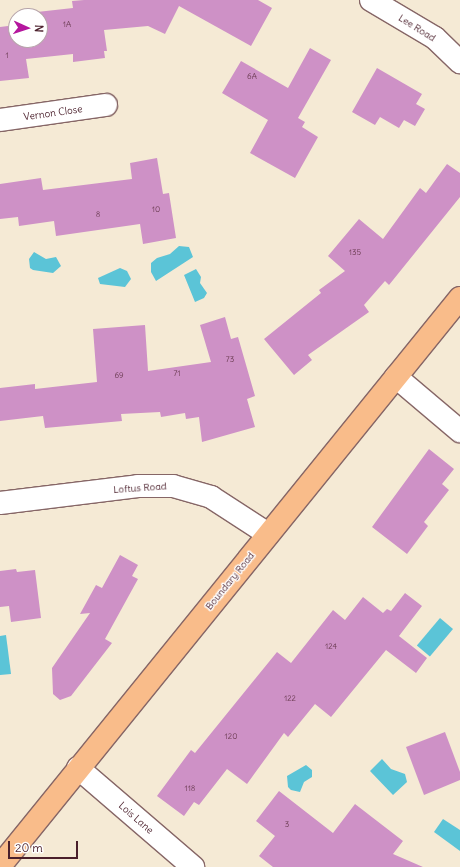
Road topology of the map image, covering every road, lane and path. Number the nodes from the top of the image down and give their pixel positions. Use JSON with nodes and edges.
{"nodes":[{"id":1,"x":371,"y":0,"type":"edge"},
{"id":2,"x":460,"y":62,"type":"edge"},
{"id":3,"x":106,"y":105,"type":"dead end"},
{"id":4,"x":0,"y":120,"type":"edge"},
{"id":5,"x":460,"y":298,"type":"edge"},
{"id":6,"x":396,"y":377,"type":"junction"},
{"id":7,"x":460,"y":430,"type":"edge"},
{"id":8,"x":0,"y":503,"type":"edge"},
{"id":9,"x":268,"y":534,"type":"junction"},
{"id":10,"x":78,"y":768,"type":"junction"},
{"id":11,"x":0,"y":866,"type":"edge"},
{"id":12,"x":193,"y":867,"type":"edge"}],
"edges":[{"from":1,"to":2,"type":"street","name":"Lee Road"},
{"from":3,"to":4,"type":"street","name":"Vernon Close"},
{"from":5,"to":6,"type":"main road","name":"Boundary Road"},
{"from":6,"to":7,"type":"street"},
{"from":6,"to":9,"type":"main road","name":"Boundary Road"},
{"from":8,"to":9,"type":"street","name":"Loftus Road"},
{"from":9,"to":10,"type":"main road","name":"Boundary Road"},
{"from":10,"to":11,"type":"main road","name":"Boundary Road"},
{"from":10,"to":12,"type":"street","name":"Lois Lane"}]}
